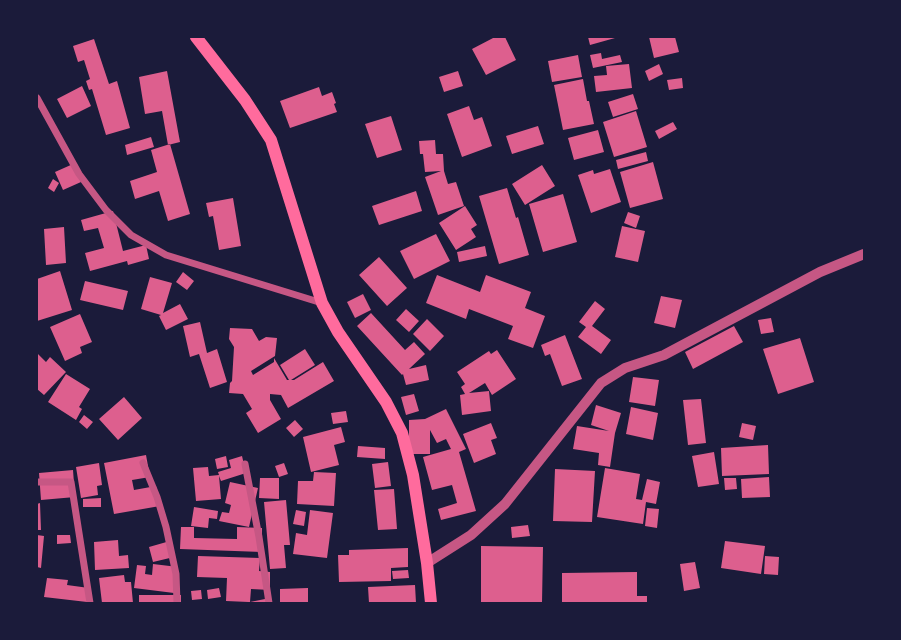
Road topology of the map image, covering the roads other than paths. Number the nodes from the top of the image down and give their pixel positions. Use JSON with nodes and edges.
{"nodes":[{"id":1,"x":196,"y":37,"type":"edge"},
{"id":2,"x":37,"y":98,"type":"edge"},
{"id":3,"x":864,"y":254,"type":"edge"},
{"id":4,"x":322,"y":303,"type":"junction"},
{"id":5,"x":143,"y":463,"type":"dead end"},
{"id":6,"x":245,"y":464,"type":"dead end"},
{"id":7,"x":37,"y":482,"type":"edge"},
{"id":8,"x":427,"y":563,"type":"junction"},
{"id":9,"x":90,"y":603,"type":"edge"},
{"id":10,"x":177,"y":603,"type":"edge"},
{"id":11,"x":269,"y":603,"type":"edge"},
{"id":12,"x":431,"y":603,"type":"edge"}],
"edges":[{"from":1,"to":4,"type":"main road"},
{"from":2,"to":4,"type":"street"},
{"from":3,"to":8,"type":"street"},
{"from":4,"to":8,"type":"main road"},
{"from":5,"to":10,"type":"street"},
{"from":6,"to":11,"type":"street"},
{"from":7,"to":9,"type":"street"},
{"from":8,"to":12,"type":"main road"}]}
